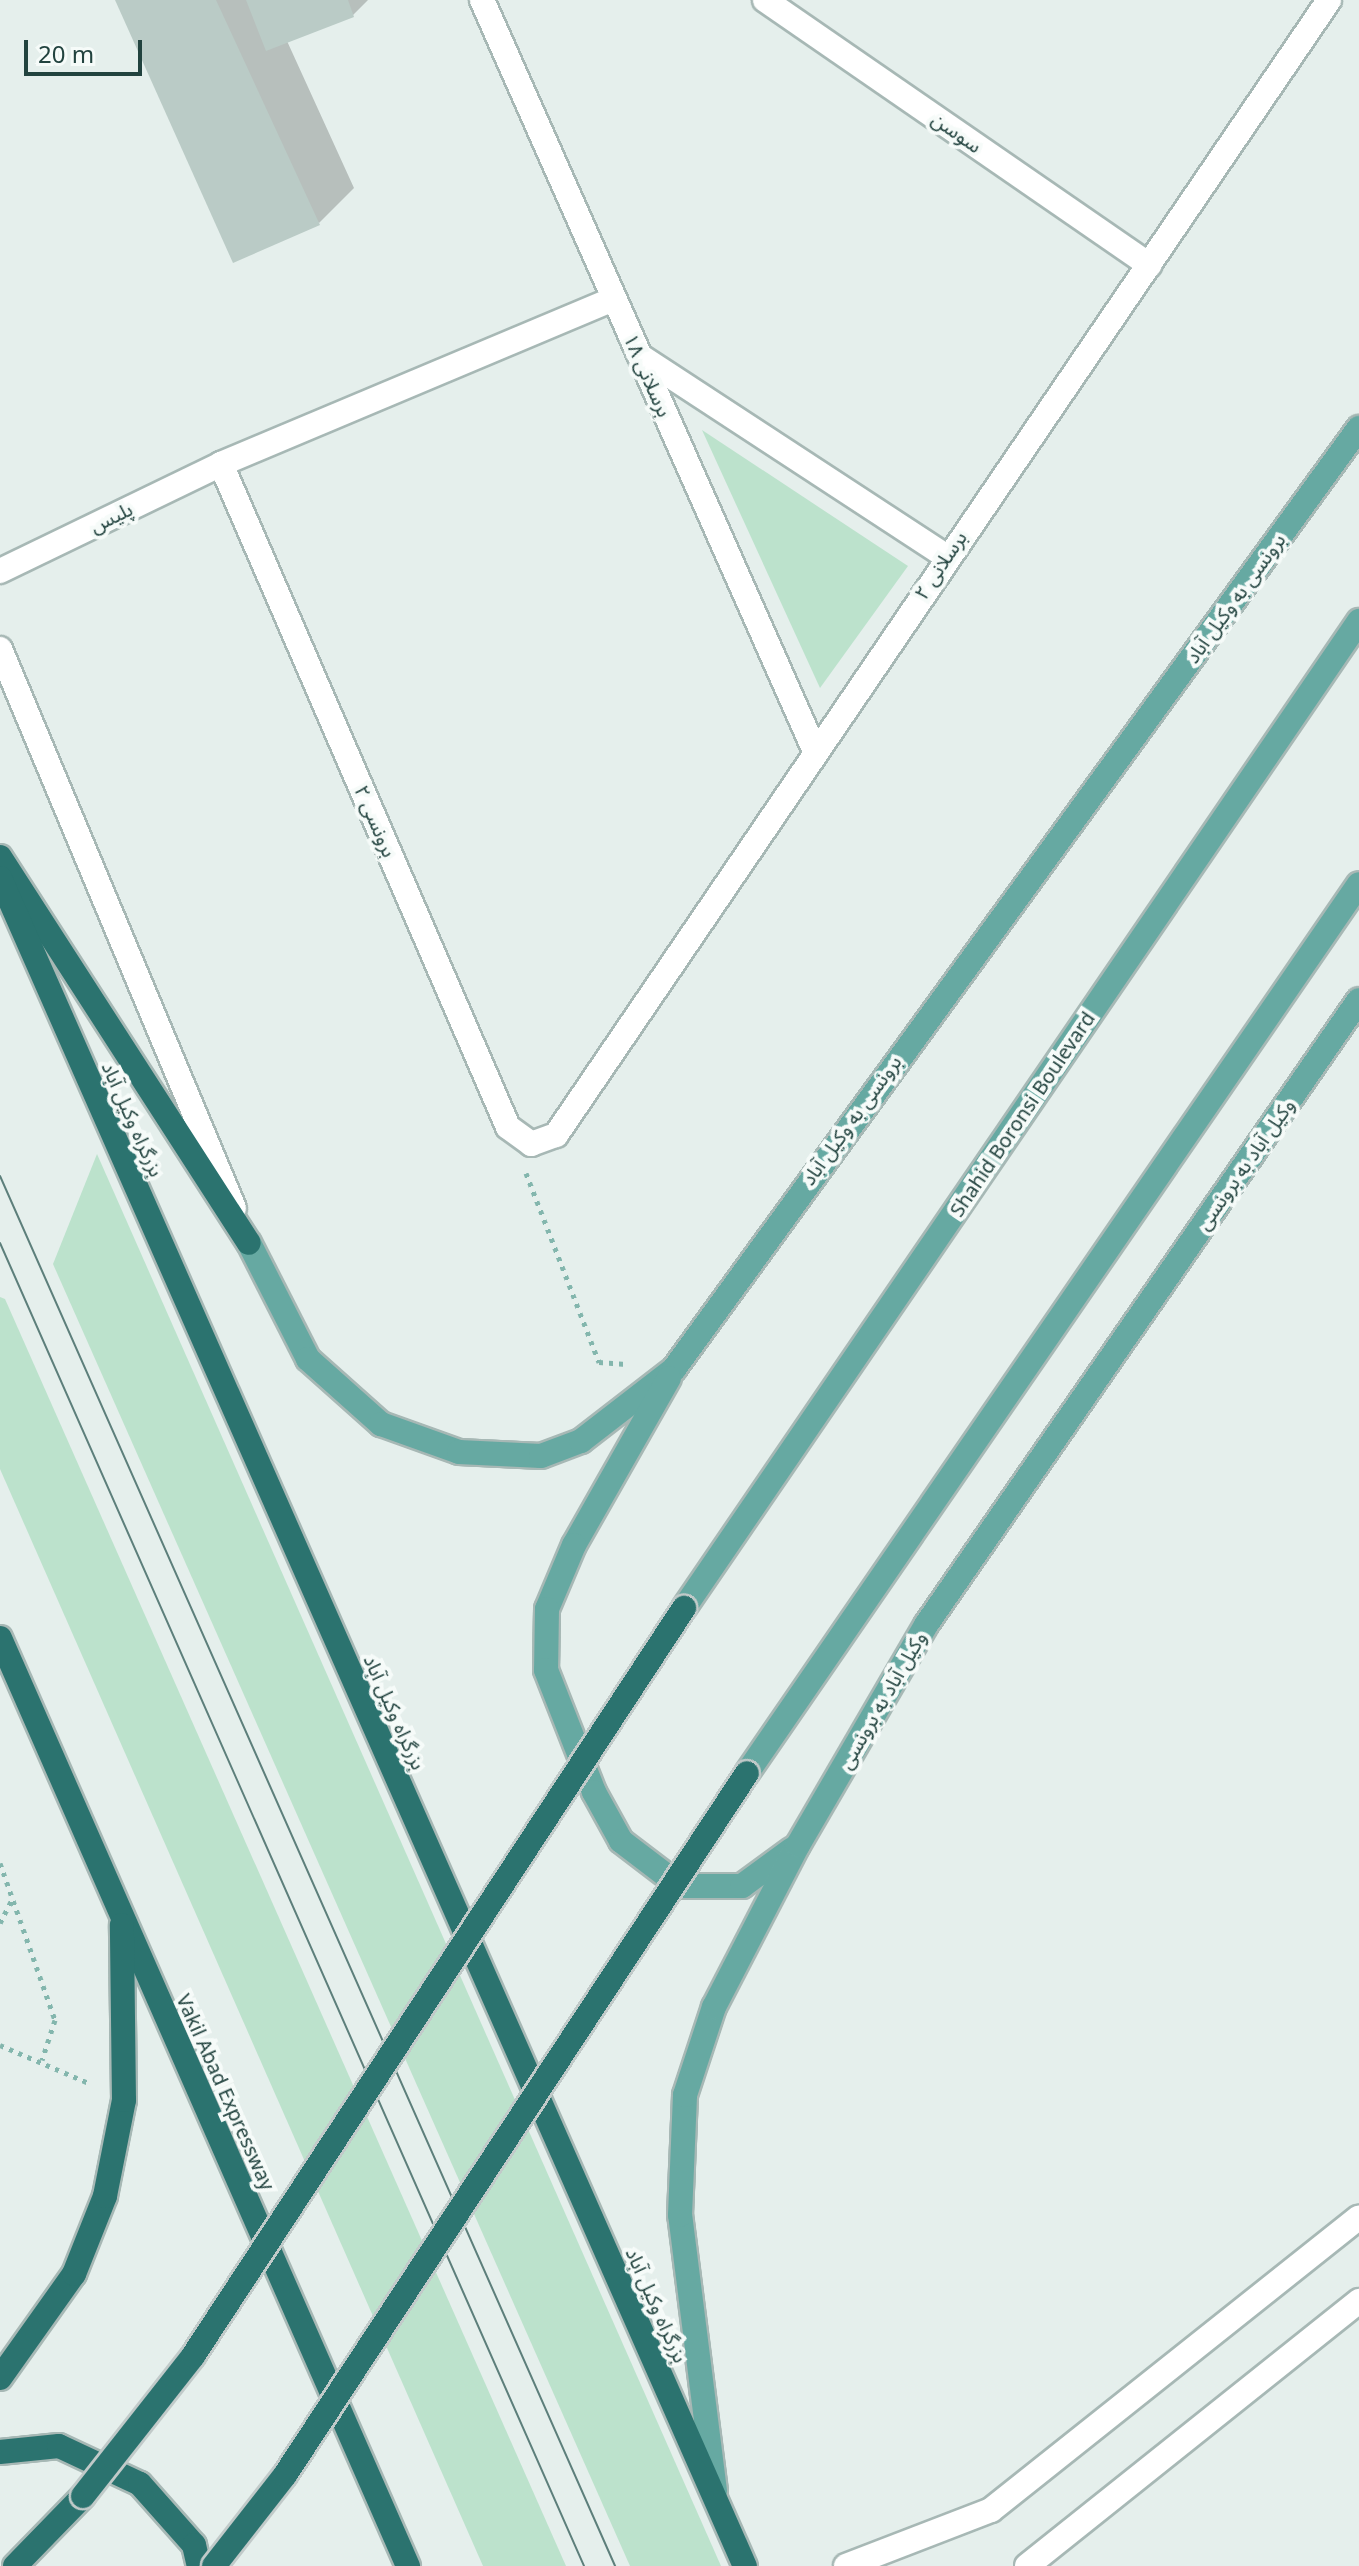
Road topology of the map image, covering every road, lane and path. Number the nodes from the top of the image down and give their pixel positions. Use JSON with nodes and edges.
{"nodes":[{"id":1,"x":482,"y":0,"type":"edge"},
{"id":2,"x":765,"y":0,"type":"edge"},
{"id":3,"x":1329,"y":0,"type":"edge"},
{"id":4,"x":1149,"y":265,"type":"junction"},
{"id":5,"x":614,"y":299,"type":"junction"},
{"id":6,"x":640,"y":356,"type":"junction"},
{"id":7,"x":1359,"y":428,"type":"edge"},
{"id":8,"x":221,"y":464,"type":"junction"},
{"id":9,"x":946,"y":556,"type":"junction"},
{"id":10,"x":0,"y":571,"type":"edge"},
{"id":11,"x":1359,"y":621,"type":"edge"},
{"id":12,"x":0,"y":649,"type":"edge"},
{"id":13,"x":815,"y":751,"type":"junction"},
{"id":14,"x":0,"y":857,"type":"edge"},
{"id":15,"x":0,"y":878,"type":"edge"},
{"id":16,"x":1359,"y":884,"type":"edge"},
{"id":17,"x":1359,"y":1000,"type":"edge"},
{"id":18,"x":508,"y":1127,"type":"junction"},
{"id":19,"x":249,"y":1243,"type":"junction"},
{"id":20,"x":674,"y":1369,"type":"junction"},
{"id":21,"x":684,"y":1608,"type":"joint"},
{"id":22,"x":0,"y":1638,"type":"edge"},
{"id":23,"x":747,"y":1773,"type":"joint"},
{"id":24,"x":798,"y":1845,"type":"junction"},
{"id":25,"x":0,"y":1863,"type":"edge"},
{"id":26,"x":12,"y":1899,"type":"junction"},
{"id":27,"x":122,"y":1915,"type":"junction"},
{"id":28,"x":0,"y":1923,"type":"edge"},
{"id":29,"x":0,"y":2045,"type":"edge"},
{"id":30,"x":42,"y":2060,"type":"junction"},
{"id":31,"x":124,"y":2100,"type":"junction"},
{"id":32,"x":1359,"y":2217,"type":"edge"},
{"id":33,"x":1359,"y":2301,"type":"edge"},
{"id":34,"x":0,"y":2378,"type":"edge"},
{"id":35,"x":0,"y":2452,"type":"edge"},
{"id":36,"x":716,"y":2498,"type":"junction"},
{"id":37,"x":15,"y":2566,"type":"edge"},
{"id":38,"x":199,"y":2566,"type":"edge"},
{"id":39,"x":214,"y":2566,"type":"edge"},
{"id":40,"x":408,"y":2566,"type":"edge"},
{"id":41,"x":745,"y":2566,"type":"edge"},
{"id":42,"x":846,"y":2566,"type":"edge"},
{"id":43,"x":1027,"y":2566,"type":"edge"}],
"edges":[{"from":1,"to":5,"type":"street","name":"برسلانی ۱۸"},
{"from":2,"to":4,"type":"street","name":"سوسن"},
{"from":3,"to":4,"type":"street","name":"برسلانی ۲"},
{"from":4,"to":9,"type":"street","name":"برسلانی ۲"},
{"from":5,"to":6,"type":"street","name":"برسلانی ۱۸"},
{"from":5,"to":8,"type":"street","name":"پلیس"},
{"from":6,"to":9,"type":"street"},
{"from":6,"to":13,"type":"street","name":"برسلانی ۱۸"},
{"from":7,"to":20,"type":"main road","name":"برونسی به وکیل آباد"},
{"from":8,"to":10,"type":"street","name":"پلیس"},
{"from":8,"to":18,"type":"street","name":"برونسی ۲"},
{"from":9,"to":13,"type":"street","name":"برسلانی ۲"},
{"from":11,"to":21,"type":"main road","name":"Shahid Boronsi Boulevard"},
{"from":12,"to":19,"type":"street"},
{"from":13,"to":18,"type":"street","name":"برسلانی ۲"},
{"from":14,"to":19,"type":"highway"},
{"from":15,"to":36,"type":"highway","name":"بزرگراه وکیل آباد"},
{"from":16,"to":23,"type":"main road"},
{"from":17,"to":24,"type":"main road","name":"وکیل آباد به برونسی"},
{"from":18,"to":20,"type":"path"},
{"from":19,"to":20,"type":"main road","name":"برونسی به وکیل آباد"},
{"from":20,"to":24,"type":"main road"},
{"from":21,"to":37,"type":"highway","bridge":true},
{"from":22,"to":27,"type":"highway","name":"Vakil Abad Expressway"},
{"from":23,"to":39,"type":"highway","bridge":true},
{"from":24,"to":36,"type":"main road","name":"وکیل آباد به برونسی"},
{"from":25,"to":26,"type":"path"},
{"from":26,"to":28,"type":"path"},
{"from":26,"to":30,"type":"path"},
{"from":27,"to":31,"type":"highway"},
{"from":27,"to":40,"type":"highway","name":"Vakil Abad Expressway"},
{"from":29,"to":30,"type":"path"},
{"from":30,"to":31,"type":"path"},
{"from":31,"to":34,"type":"highway"},
{"from":32,"to":42,"type":"street"},
{"from":33,"to":43,"type":"street"},
{"from":35,"to":38,"type":"highway"},
{"from":36,"to":41,"type":"highway","name":"بزرگراه وکیل آباد"}]}
